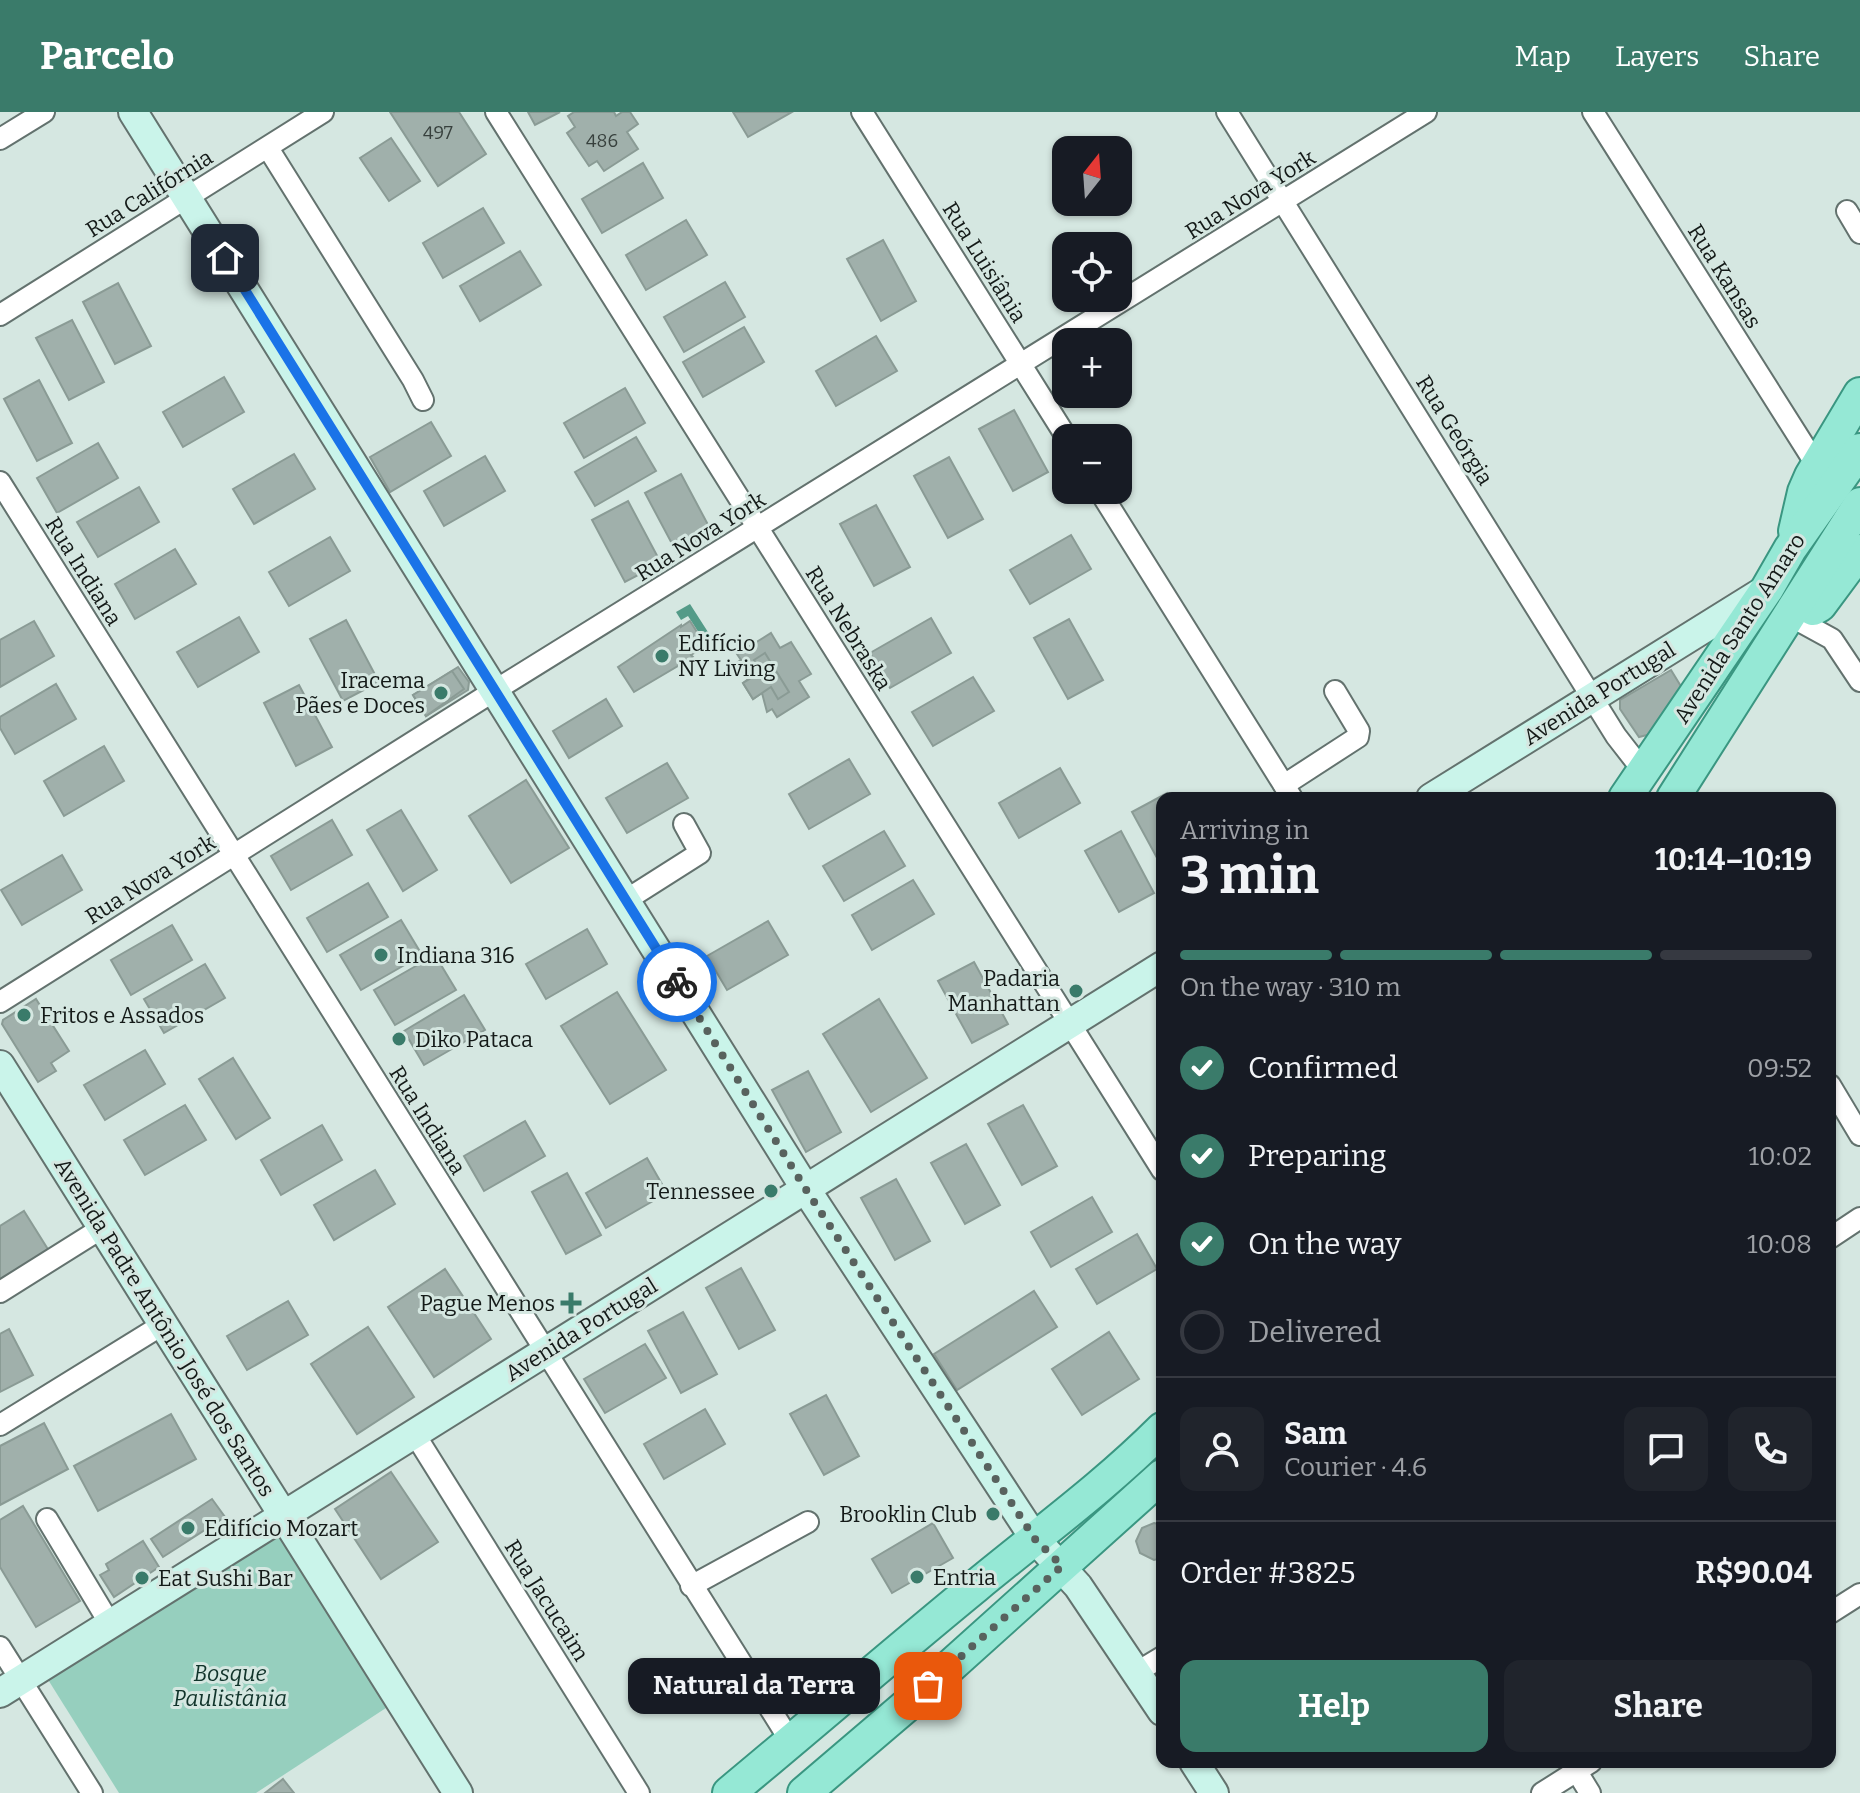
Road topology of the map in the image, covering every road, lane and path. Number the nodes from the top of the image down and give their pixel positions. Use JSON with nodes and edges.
{"nodes":[{"id":1,"x":44,"y":112,"type":"edge"},
{"id":2,"x":133,"y":112,"type":"edge"},
{"id":3,"x":496,"y":112,"type":"edge"},
{"id":4,"x":862,"y":112,"type":"edge"},
{"id":5,"x":1227,"y":112,"type":"edge"},
{"id":6,"x":1426,"y":112,"type":"edge"},
{"id":7,"x":1593,"y":112,"type":"edge"},
{"id":8,"x":312,"y":115,"type":"edge"},
{"id":9,"x":0,"y":139,"type":"edge"},
{"id":10,"x":268,"y":148,"type":"junction"},
{"id":11,"x":187,"y":197,"type":"junction"},
{"id":12,"x":1284,"y":202,"type":"junction"},
{"id":13,"x":1847,"y":211,"type":"dead end"},
{"id":14,"x":1860,"y":233,"type":"edge"},
{"id":15,"x":0,"y":315,"type":"edge"},
{"id":16,"x":1021,"y":364,"type":"junction"},
{"id":17,"x":1860,"y":394,"type":"edge"},
{"id":18,"x":423,"y":400,"type":"dead end"},
{"id":19,"x":1058,"y":424,"type":"edge"},
{"id":20,"x":1857,"y":454,"type":"edge"},
{"id":21,"x":1817,"y":466,"type":"junction"},
{"id":22,"x":0,"y":482,"type":"edge"},
{"id":23,"x":1108,"y":504,"type":"edge"},
{"id":24,"x":1860,"y":504,"type":"edge"},
{"id":25,"x":759,"y":528,"type":"junction"},
{"id":26,"x":1790,"y":549,"type":"junction"},
{"id":27,"x":1860,"y":551,"type":"edge"},
{"id":28,"x":1767,"y":589,"type":"junction"},
{"id":29,"x":1792,"y":613,"type":"junction"},
{"id":30,"x":1860,"y":681,"type":"edge"},
{"id":31,"x":494,"y":691,"type":"junction"},
{"id":32,"x":1335,"y":691,"type":"dead end"},
{"id":33,"x":1592,"y":696,"type":"junction"},
{"id":34,"x":1644,"y":772,"type":"junction"},
{"id":35,"x":1288,"y":792,"type":"edge"},
{"id":36,"x":1440,"y":792,"type":"edge"},
{"id":37,"x":1629,"y":792,"type":"edge"},
{"id":38,"x":1677,"y":792,"type":"edge"},
{"id":39,"x":684,"y":824,"type":"dead end"},
{"id":40,"x":233,"y":855,"type":"junction"},
{"id":41,"x":626,"y":900,"type":"junction"},
{"id":42,"x":1156,"y":970,"type":"edge"},
{"id":43,"x":0,"y":1002,"type":"edge"},
{"id":44,"x":1068,"y":1024,"type":"junction"},
{"id":45,"x":0,"y":1065,"type":"edge"},
{"id":46,"x":1836,"y":1095,"type":"edge"},
{"id":47,"x":1860,"y":1135,"type":"edge"},
{"id":48,"x":1156,"y":1161,"type":"edge"},
{"id":49,"x":805,"y":1188,"type":"junction"},
{"id":50,"x":1860,"y":1218,"type":"edge"},
{"id":51,"x":102,"y":1228,"type":"junction"},
{"id":52,"x":1836,"y":1234,"type":"edge"},
{"id":53,"x":0,"y":1292,"type":"edge"},
{"id":54,"x":162,"y":1325,"type":"junction"},
{"id":55,"x":544,"y":1351,"type":"junction"},
{"id":56,"x":0,"y":1425,"type":"edge"},
{"id":57,"x":414,"y":1433,"type":"junction"},
{"id":58,"x":1156,"y":1435,"type":"edge"},
{"id":59,"x":1156,"y":1482,"type":"edge"},
{"id":60,"x":284,"y":1515,"type":"junction"},
{"id":61,"x":47,"y":1519,"type":"dead end"},
{"id":62,"x":808,"y":1522,"type":"dead end"},
{"id":63,"x":1035,"y":1539,"type":"junction"},
{"id":64,"x":1076,"y":1558,"type":"junction"},
{"id":65,"x":691,"y":1586,"type":"junction"},
{"id":66,"x":1860,"y":1594,"type":"edge"},
{"id":67,"x":1836,"y":1609,"type":"edge"},
{"id":68,"x":110,"y":1624,"type":"junction"},
{"id":69,"x":0,"y":1647,"type":"edge"},
{"id":70,"x":1156,"y":1661,"type":"edge"},
{"id":71,"x":1137,"y":1672,"type":"junction"},
{"id":72,"x":10,"y":1686,"type":"edge"},
{"id":73,"x":1156,"y":1702,"type":"edge"},
{"id":74,"x":791,"y":1742,"type":"junction"},
{"id":75,"x":1198,"y":1768,"type":"edge"},
{"id":76,"x":1576,"y":1768,"type":"edge"},
{"id":77,"x":1581,"y":1768,"type":"edge"},
{"id":78,"x":821,"y":1787,"type":"edge"},
{"id":79,"x":92,"y":1793,"type":"edge"},
{"id":80,"x":458,"y":1793,"type":"edge"},
{"id":81,"x":639,"y":1793,"type":"edge"},
{"id":82,"x":729,"y":1793,"type":"edge"},
{"id":83,"x":1214,"y":1793,"type":"edge"},
{"id":84,"x":1542,"y":1793,"type":"edge"},
{"id":85,"x":1590,"y":1793,"type":"edge"}],
"edges":[{"from":1,"to":9,"type":"street"},
{"from":2,"to":11,"type":"street"},
{"from":3,"to":25,"type":"street","name":"Rua Nebraska"},
{"from":4,"to":16,"type":"street","name":"Rua Luisiânia"},
{"from":5,"to":12,"type":"street","name":"Rua Geórgia"},
{"from":6,"to":12,"type":"street","name":"Rua Nova York"},
{"from":7,"to":21,"type":"street","name":"Rua Kansas"},
{"from":8,"to":10,"type":"street","name":"Rua Califórnia"},
{"from":10,"to":11,"type":"street","name":"Rua Califórnia"},
{"from":10,"to":18,"type":"street"},
{"from":11,"to":15,"type":"street","name":"Rua Califórnia"},
{"from":11,"to":31,"type":"street"},
{"from":12,"to":16,"type":"street","name":"Rua Nova York"},
{"from":12,"to":33,"type":"street","name":"Rua Geórgia"},
{"from":13,"to":14,"type":"street"},
{"from":16,"to":19,"type":"street","name":"Rua Luisiânia"},
{"from":16,"to":25,"type":"street","name":"Rua Nova York"},
{"from":17,"to":21,"type":"main road"},
{"from":20,"to":26,"type":"main road","name":"Avenida Santo Amaro"},
{"from":21,"to":26,"type":"main road"},
{"from":22,"to":40,"type":"street","name":"Rua Indiana"},
{"from":23,"to":35,"type":"street"},
{"from":24,"to":29,"type":"main road","name":"Avenida Santo Amaro"},
{"from":25,"to":31,"type":"street","name":"Rua Nova York"},
{"from":25,"to":44,"type":"street","name":"Rua Nebraska"},
{"from":26,"to":28,"type":"main road","name":"Avenida Santo Amaro"},
{"from":27,"to":29,"type":"main road"},
{"from":28,"to":33,"type":"street","name":"Avenida Portugal"},
{"from":28,"to":34,"type":"main road","name":"Avenida Santo Amaro"},
{"from":29,"to":30,"type":"street"},
{"from":29,"to":38,"type":"main road","name":"Avenida Santo Amaro"},
{"from":31,"to":40,"type":"street","name":"Rua Nova York"},
{"from":31,"to":41,"type":"street"},
{"from":32,"to":35,"type":"street"},
{"from":33,"to":34,"type":"street","name":"Rua Geórgia"},
{"from":33,"to":36,"type":"street","name":"Avenida Portugal"},
{"from":34,"to":37,"type":"main road","name":"Avenida Santo Amaro"},
{"from":39,"to":41,"type":"street"},
{"from":40,"to":43,"type":"street","name":"Rua Nova York"},
{"from":40,"to":55,"type":"street","name":"Rua Indiana"},
{"from":41,"to":49,"type":"street"},
{"from":42,"to":44,"type":"street","name":"Avenida Portugal"},
{"from":44,"to":48,"type":"street","name":"Rua Nebraska"},
{"from":44,"to":49,"type":"street","name":"Avenida Portugal"},
{"from":45,"to":51,"type":"street","name":"Avenida Padre Antônio José dos Santos"},
{"from":46,"to":47,"type":"street"},
{"from":49,"to":55,"type":"street","name":"Avenida Portugal"},
{"from":49,"to":63,"type":"street"},
{"from":50,"to":52,"type":"street"},
{"from":51,"to":53,"type":"street"},
{"from":51,"to":54,"type":"street","name":"Avenida Padre Antônio José dos Santos"},
{"from":54,"to":56,"type":"street"},
{"from":54,"to":60,"type":"street","name":"Avenida Padre Antônio José dos Santos"},
{"from":55,"to":57,"type":"street","name":"Avenida Portugal"},
{"from":55,"to":65,"type":"street","name":"Rua Indiana"},
{"from":57,"to":60,"type":"street","name":"Avenida Portugal"},
{"from":57,"to":81,"type":"street","name":"Rua Jacucaim"},
{"from":58,"to":63,"type":"main road"},
{"from":59,"to":64,"type":"main road"},
{"from":60,"to":68,"type":"street","name":"Avenida Portugal"},
{"from":60,"to":80,"type":"street","name":"Avenida Padre Antônio José dos Santos"},
{"from":61,"to":68,"type":"street"},
{"from":62,"to":65,"type":"street"},
{"from":63,"to":64,"type":"street"},
{"from":63,"to":74,"type":"main road"},
{"from":64,"to":71,"type":"street"},
{"from":64,"to":78,"type":"main road"},
{"from":65,"to":74,"type":"street","name":"Rua Indiana"},
{"from":66,"to":67,"type":"street"},
{"from":68,"to":72,"type":"street","name":"Avenida Portugal"},
{"from":69,"to":72,"type":"street"},
{"from":70,"to":71,"type":"street"},
{"from":71,"to":73,"type":"street"},
{"from":72,"to":79,"type":"street"},
{"from":74,"to":82,"type":"main road"},
{"from":75,"to":83,"type":"street"},
{"from":76,"to":84,"type":"street"},
{"from":77,"to":85,"type":"street"}]}
